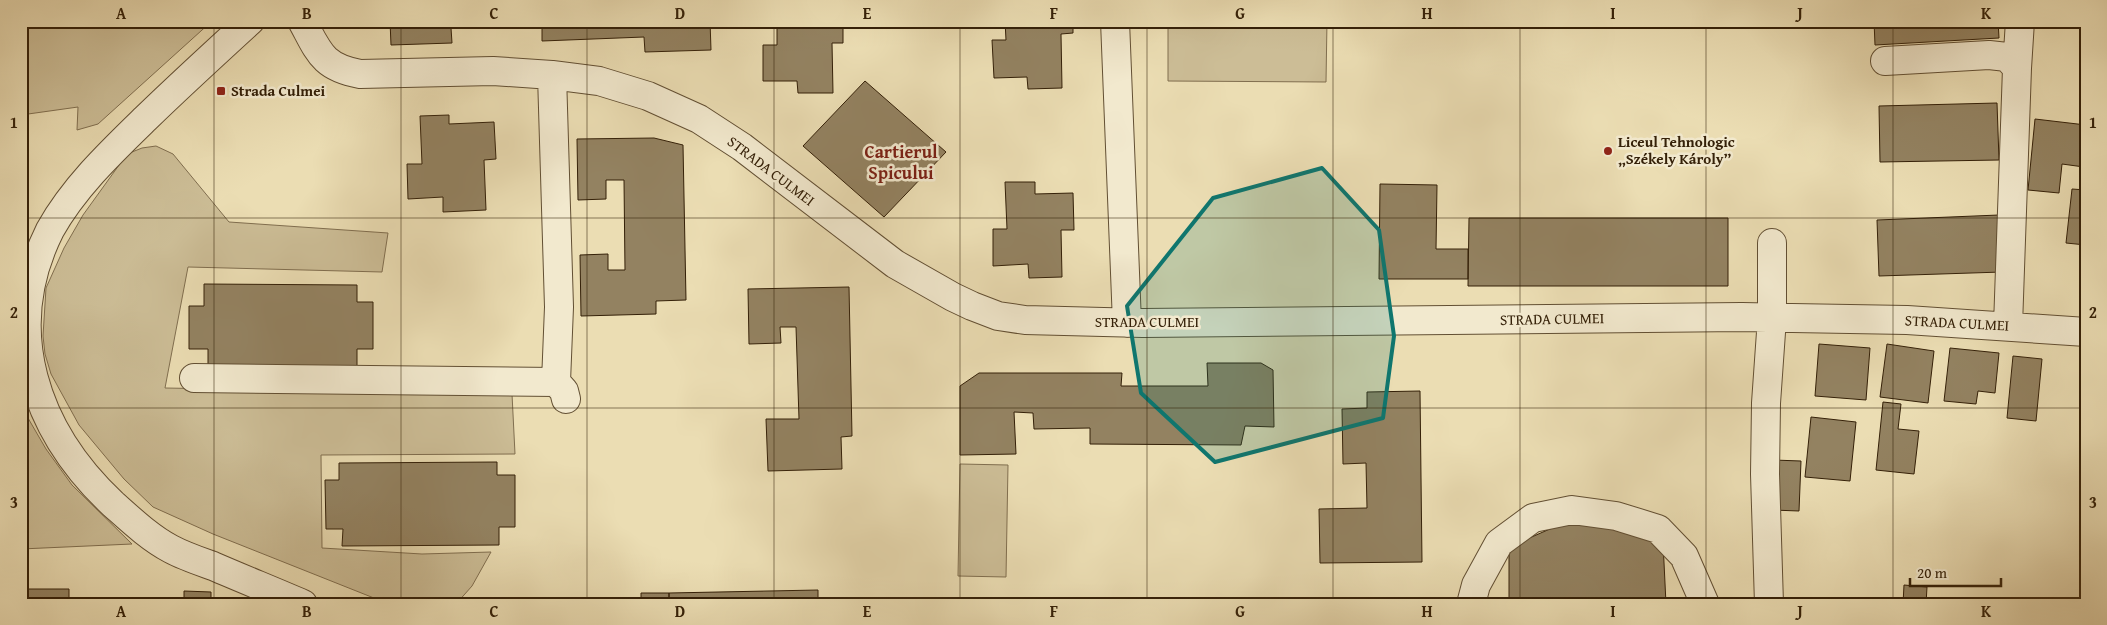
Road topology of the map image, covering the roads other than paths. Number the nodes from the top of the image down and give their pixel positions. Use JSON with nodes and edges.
{"nodes":[{"id":1,"x":250,"y":21,"type":"edge"},
{"id":2,"x":302,"y":21,"type":"edge"},
{"id":3,"x":1115,"y":21,"type":"edge"},
{"id":4,"x":2020,"y":21,"type":"edge"},
{"id":5,"x":1885,"y":61,"type":"dead end"},
{"id":6,"x":2017,"y":68,"type":"junction"},
{"id":7,"x":552,"y":75,"type":"junction"},
{"id":8,"x":1772,"y":243,"type":"dead end"},
{"id":9,"x":28,"y":271,"type":"edge"},
{"id":10,"x":1772,"y":318,"type":"junction"},
{"id":11,"x":1127,"y":322,"type":"junction"},
{"id":12,"x":2008,"y":326,"type":"junction"},
{"id":13,"x":2086,"y":332,"type":"edge"},
{"id":14,"x":194,"y":378,"type":"dead end"},
{"id":15,"x":303,"y":604,"type":"edge"},
{"id":16,"x":1471,"y":604,"type":"edge"},
{"id":17,"x":1705,"y":604,"type":"edge"},
{"id":18,"x":1769,"y":604,"type":"edge"}],
"edges":[{"from":1,"to":9,"type":"street"},
{"from":2,"to":7,"type":"street","name":"STRADA CULMEI"},
{"from":3,"to":11,"type":"street"},
{"from":4,"to":6,"type":"street"},
{"from":5,"to":6,"type":"street"},
{"from":6,"to":12,"type":"street"},
{"from":7,"to":11,"type":"street","name":"STRADA CULMEI"},
{"from":7,"to":14,"type":"street"},
{"from":8,"to":10,"type":"street"},
{"from":9,"to":15,"type":"street"},
{"from":10,"to":11,"type":"street","name":"STRADA CULMEI"},
{"from":10,"to":12,"type":"street","name":"STRADA CULMEI"},
{"from":10,"to":18,"type":"street"},
{"from":12,"to":13,"type":"street","name":"STRADA CULMEI"},
{"from":16,"to":17,"type":"street"}]}
